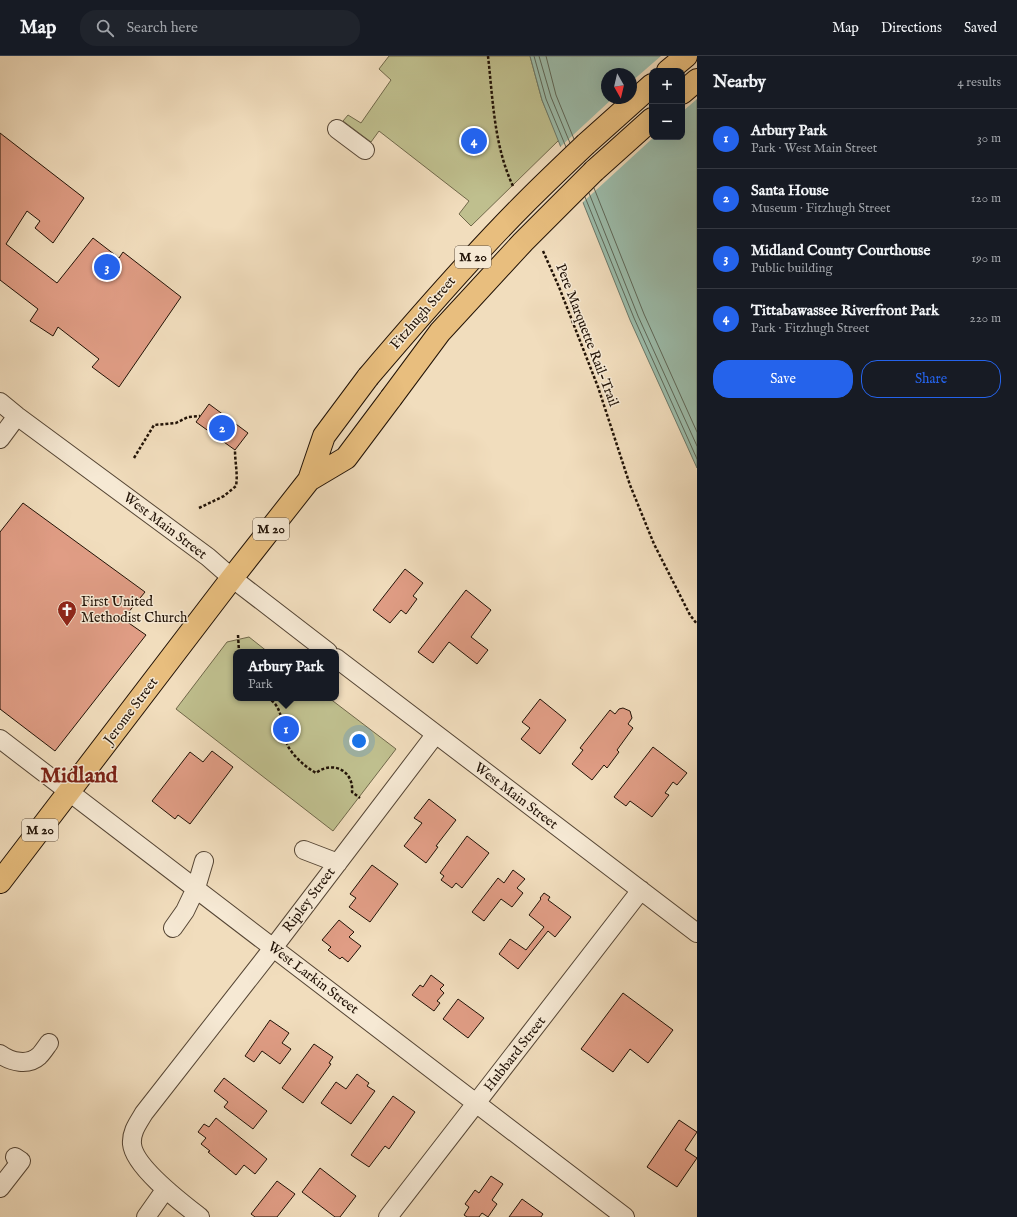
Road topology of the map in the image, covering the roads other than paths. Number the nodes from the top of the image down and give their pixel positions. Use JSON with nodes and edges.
{"nodes":[{"id":1,"x":686,"y":56,"type":"edge"},
{"id":2,"x":672,"y":68,"type":"edge"},
{"id":3,"x":697,"y":80,"type":"edge"},
{"id":4,"x":649,"y":88,"type":"edge"},
{"id":5,"x":685,"y":90,"type":"edge"},
{"id":6,"x":649,"y":122,"type":"edge"},
{"id":7,"x":337,"y":128,"type":"dead end"},
{"id":8,"x":365,"y":150,"type":"dead end"},
{"id":9,"x":0,"y":402,"type":"edge"},
{"id":10,"x":17,"y":416,"type":"junction"},
{"id":11,"x":0,"y":439,"type":"edge"},
{"id":12,"x":310,"y":480,"type":"junction"},
{"id":13,"x":232,"y":578,"type":"junction"},
{"id":14,"x":324,"y":649,"type":"edge"},
{"id":15,"x":339,"y":660,"type":"edge"},
{"id":16,"x":435,"y":735,"type":"junction"},
{"id":17,"x":0,"y":739,"type":"edge"},
{"id":18,"x":69,"y":791,"type":"junction"},
{"id":19,"x":304,"y":850,"type":"dead end"},
{"id":20,"x":204,"y":861,"type":"dead end"},
{"id":21,"x":338,"y":863,"type":"junction"},
{"id":22,"x":0,"y":882,"type":"edge"},
{"id":23,"x":196,"y":888,"type":"junction"},
{"id":24,"x":641,"y":890,"type":"junction"},
{"id":25,"x":174,"y":928,"type":"dead end"},
{"id":26,"x":697,"y":933,"type":"edge"},
{"id":27,"x":273,"y":948,"type":"junction"},
{"id":28,"x":49,"y":1043,"type":"dead end"},
{"id":29,"x":0,"y":1054,"type":"edge"},
{"id":30,"x":477,"y":1103,"type":"junction"},
{"id":31,"x":15,"y":1157,"type":"dead end"},
{"id":32,"x":0,"y":1188,"type":"edge"},
{"id":33,"x":165,"y":1190,"type":"junction"},
{"id":34,"x":146,"y":1217,"type":"edge"},
{"id":35,"x":200,"y":1217,"type":"edge"},
{"id":36,"x":388,"y":1217,"type":"edge"},
{"id":37,"x":625,"y":1217,"type":"edge"}],
"edges":[{"from":1,"to":2,"type":"highway"},
{"from":3,"to":5,"type":"highway"},
{"from":4,"to":12,"type":"highway","name":"Fitzhugh Street","number":"M 20","bridge":true},
{"from":6,"to":12,"type":"highway","name":"Fitzhugh Street","number":"M 20","bridge":true},
{"from":7,"to":8,"type":"street"},
{"from":9,"to":10,"type":"street","name":"West Main Street"},
{"from":10,"to":11,"type":"street"},
{"from":10,"to":13,"type":"street","name":"West Main Street"},
{"from":12,"to":13,"type":"highway","name":"Fitzhugh Street","number":"M 20"},
{"from":13,"to":14,"type":"street","name":"West Main Street"},
{"from":13,"to":18,"type":"highway","name":"Jerome Street","number":"M 20"},
{"from":15,"to":16,"type":"street","name":"West Main Street"},
{"from":16,"to":21,"type":"street","name":"Ripley Street"},
{"from":16,"to":24,"type":"street","name":"West Main Street"},
{"from":17,"to":18,"type":"street","name":"West Larkin Street"},
{"from":18,"to":22,"type":"highway","name":"Jerome Street","number":"M 20"},
{"from":18,"to":23,"type":"street","name":"West Larkin Street"},
{"from":19,"to":21,"type":"street"},
{"from":20,"to":23,"type":"street"},
{"from":21,"to":27,"type":"street","name":"Ripley Street"},
{"from":23,"to":25,"type":"street"},
{"from":23,"to":27,"type":"street","name":"West Larkin Street"},
{"from":24,"to":26,"type":"street","name":"West Main Street"},
{"from":24,"to":30,"type":"street","name":"Hubbard Street"},
{"from":27,"to":30,"type":"street","name":"West Larkin Street"},
{"from":27,"to":33,"type":"street","name":"Ripley Street"},
{"from":28,"to":29,"type":"street"},
{"from":30,"to":36,"type":"street","name":"Hubbard Street"},
{"from":30,"to":37,"type":"street","name":"West Larkin Street"},
{"from":31,"to":32,"type":"street"},
{"from":33,"to":34,"type":"street"},
{"from":33,"to":35,"type":"street"}]}
